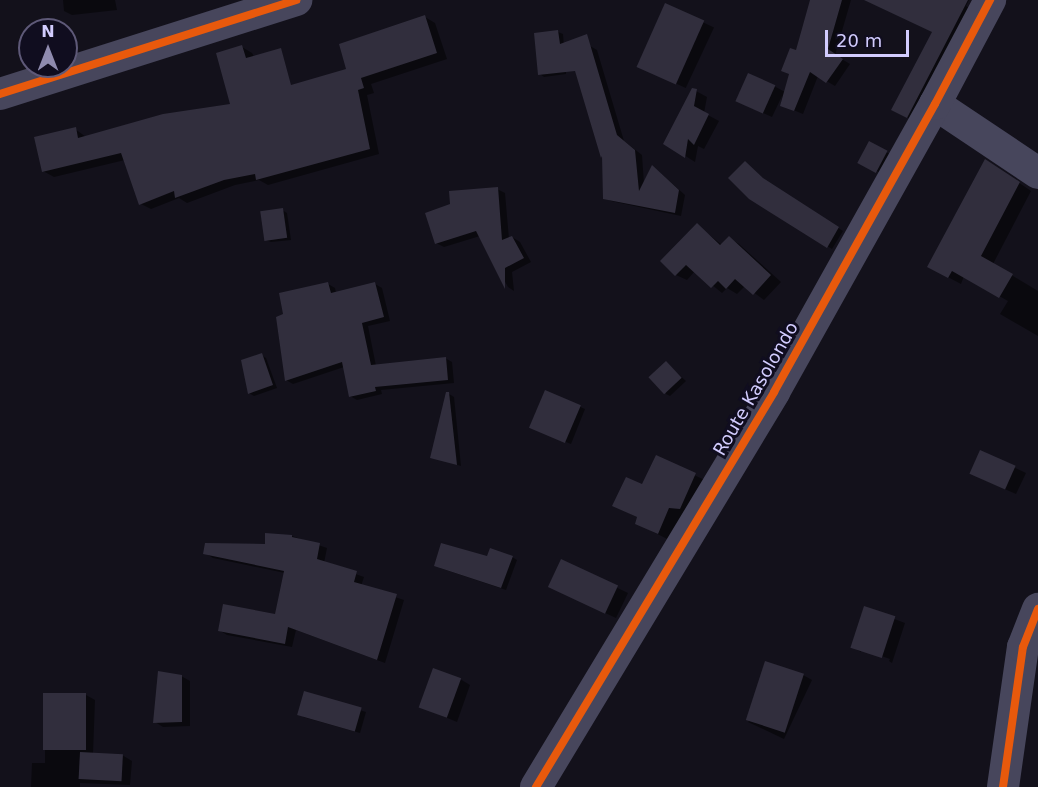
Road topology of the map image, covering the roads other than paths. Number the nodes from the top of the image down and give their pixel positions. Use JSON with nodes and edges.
{"nodes":[{"id":1,"x":296,"y":0,"type":"edge"},
{"id":2,"x":990,"y":0,"type":"edge"},
{"id":3,"x":0,"y":94,"type":"edge"},
{"id":4,"x":935,"y":104,"type":"junction"},
{"id":5,"x":1038,"y":173,"type":"edge"},
{"id":6,"x":1038,"y":609,"type":"edge"},
{"id":7,"x":536,"y":787,"type":"edge"},
{"id":8,"x":1002,"y":787,"type":"edge"}],
"edges":[{"from":1,"to":3,"type":"street"},
{"from":2,"to":4,"type":"street","name":"Route Kasolondo"},
{"from":4,"to":5,"type":"street"},
{"from":4,"to":7,"type":"street","name":"Route Kasolondo"},
{"from":6,"to":8,"type":"street"}]}
